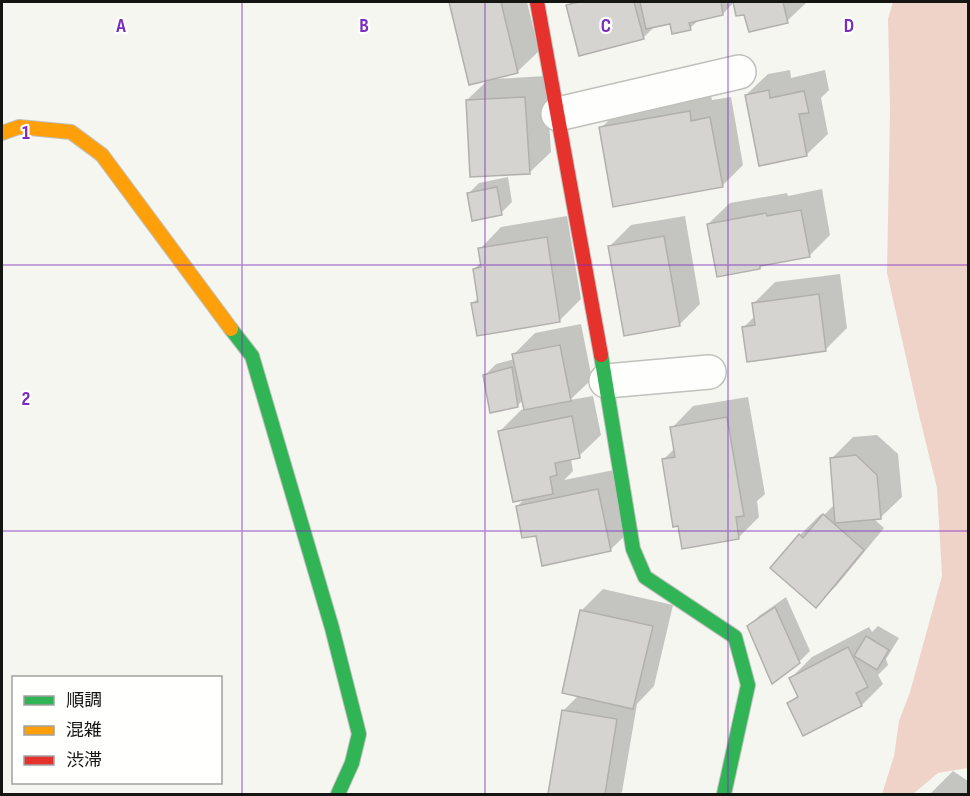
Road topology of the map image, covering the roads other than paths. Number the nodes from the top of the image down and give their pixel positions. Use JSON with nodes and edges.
{"nodes":[{"id":1,"x":537,"y":2,"type":"edge"},
{"id":2,"x":738,"y":72,"type":"dead end"},
{"id":3,"x":558,"y":114,"type":"junction"},
{"id":4,"x":2,"y":133,"type":"edge"},
{"id":5,"x":709,"y":372,"type":"dead end"},
{"id":6,"x":606,"y":381,"type":"junction"},
{"id":7,"x":338,"y":795,"type":"edge"},
{"id":8,"x":724,"y":795,"type":"edge"}],
"edges":[{"from":1,"to":3,"type":"street"},
{"from":2,"to":3,"type":"street"},
{"from":3,"to":6,"type":"street"},
{"from":4,"to":7,"type":"street"},
{"from":5,"to":6,"type":"street"},
{"from":6,"to":8,"type":"street"}]}
